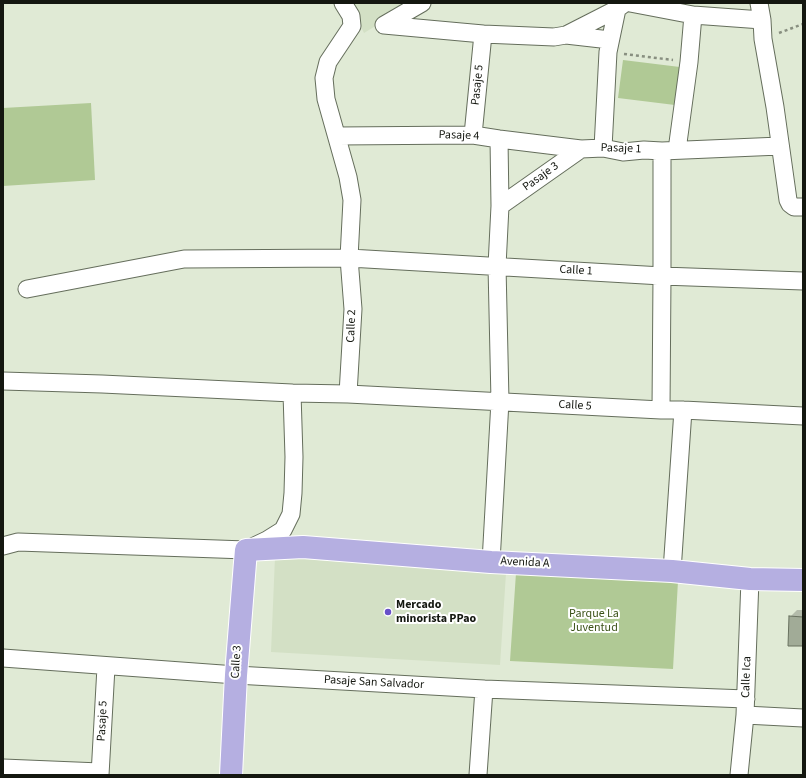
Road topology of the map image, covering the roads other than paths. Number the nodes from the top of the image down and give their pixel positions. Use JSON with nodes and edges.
{"nodes":[{"id":1,"x":343,"y":3,"type":"edge"},
{"id":2,"x":422,"y":3,"type":"edge"},
{"id":3,"x":759,"y":3,"type":"edge"},
{"id":4,"x":624,"y":5,"type":"edge"},
{"id":5,"x":693,"y":15,"type":"junction"},
{"id":6,"x":762,"y":20,"type":"junction"},
{"id":7,"x":482,"y":34,"type":"junction"},
{"id":8,"x":566,"y":35,"type":"junction"},
{"id":9,"x":609,"y":46,"type":"junction"},
{"id":10,"x":473,"y":135,"type":"junction"},
{"id":11,"x":337,"y":136,"type":"junction"},
{"id":12,"x":499,"y":139,"type":"junction"},
{"id":13,"x":780,"y":146,"type":"junction"},
{"id":14,"x":603,"y":148,"type":"junction"},
{"id":15,"x":581,"y":149,"type":"junction"},
{"id":16,"x":669,"y":150,"type":"junction"},
{"id":17,"x":500,"y":206,"type":"junction"},
{"id":18,"x":803,"y":206,"type":"edge"},
{"id":19,"x":349,"y":258,"type":"junction"},
{"id":20,"x":497,"y":266,"type":"junction"},
{"id":21,"x":662,"y":276,"type":"junction"},
{"id":22,"x":803,"y":281,"type":"edge"},
{"id":23,"x":27,"y":289,"type":"dead end"},
{"id":24,"x":3,"y":380,"type":"edge"},
{"id":25,"x":292,"y":393,"type":"junction"},
{"id":26,"x":348,"y":394,"type":"junction"},
{"id":27,"x":500,"y":402,"type":"junction"},
{"id":28,"x":661,"y":410,"type":"junction"},
{"id":29,"x":683,"y":410,"type":"junction"},
{"id":30,"x":803,"y":416,"type":"edge"},
{"id":31,"x":3,"y":546,"type":"edge"},
{"id":32,"x":246,"y":550,"type":"junction"},
{"id":33,"x":491,"y":562,"type":"junction"},
{"id":34,"x":672,"y":571,"type":"junction"},
{"id":35,"x":750,"y":579,"type":"junction"},
{"id":36,"x":803,"y":580,"type":"edge"},
{"id":37,"x":3,"y":658,"type":"edge"},
{"id":38,"x":106,"y":667,"type":"junction"},
{"id":39,"x":236,"y":675,"type":"junction"},
{"id":40,"x":484,"y":689,"type":"junction"},
{"id":41,"x":746,"y":707,"type":"junction"},
{"id":42,"x":803,"y":718,"type":"edge"},
{"id":43,"x":3,"y":768,"type":"edge"},
{"id":44,"x":100,"y":774,"type":"edge"},
{"id":45,"x":231,"y":775,"type":"edge"},
{"id":46,"x":478,"y":775,"type":"edge"},
{"id":47,"x":739,"y":775,"type":"edge"}],
"edges":[{"from":1,"to":11,"type":"street","name":"Calle 2"},
{"from":2,"to":7,"type":"street"},
{"from":3,"to":6,"type":"street"},
{"from":4,"to":5,"type":"street"},
{"from":4,"to":8,"type":"street"},
{"from":4,"to":9,"type":"street"},
{"from":5,"to":6,"type":"street"},
{"from":5,"to":16,"type":"street"},
{"from":6,"to":13,"type":"street"},
{"from":7,"to":8,"type":"street"},
{"from":7,"to":10,"type":"street","name":"Pasaje 5"},
{"from":8,"to":9,"type":"street"},
{"from":9,"to":14,"type":"street"},
{"from":10,"to":11,"type":"street","name":"Pasaje 4"},
{"from":10,"to":12,"type":"street","name":"Pasaje 4"},
{"from":11,"to":19,"type":"street","name":"Calle 2"},
{"from":12,"to":15,"type":"street","name":"Pasaje 4"},
{"from":12,"to":17,"type":"street"},
{"from":13,"to":16,"type":"street","name":"Pasaje 1"},
{"from":13,"to":18,"type":"street"},
{"from":14,"to":15,"type":"street","name":"Pasaje 1"},
{"from":14,"to":16,"type":"street","name":"Pasaje 1"},
{"from":15,"to":17,"type":"street","name":"Pasaje 3"},
{"from":16,"to":21,"type":"street"},
{"from":17,"to":20,"type":"street"},
{"from":19,"to":20,"type":"street","name":"Calle 1"},
{"from":19,"to":23,"type":"street","name":"Calle 1"},
{"from":19,"to":26,"type":"street","name":"Calle 2"},
{"from":20,"to":21,"type":"street","name":"Calle 1"},
{"from":20,"to":27,"type":"street"},
{"from":21,"to":22,"type":"street","name":"Calle 1"},
{"from":21,"to":28,"type":"street"},
{"from":24,"to":25,"type":"street","name":"Calle 5"},
{"from":25,"to":26,"type":"street","name":"Calle 5"},
{"from":25,"to":32,"type":"street"},
{"from":26,"to":27,"type":"street","name":"Calle 5"},
{"from":27,"to":28,"type":"street","name":"Calle 5"},
{"from":27,"to":33,"type":"street"},
{"from":28,"to":29,"type":"street","name":"Calle 5"},
{"from":29,"to":30,"type":"street","name":"Calle 5"},
{"from":29,"to":34,"type":"street"},
{"from":31,"to":32,"type":"street"},
{"from":32,"to":33,"type":"main road","name":"Avenida A"},
{"from":32,"to":39,"type":"main road","name":"Calle 3"},
{"from":33,"to":34,"type":"main road","name":"Avenida A"},
{"from":34,"to":35,"type":"main road","name":"Avenida A"},
{"from":35,"to":36,"type":"main road","name":"Avenida A"},
{"from":35,"to":41,"type":"street","name":"Calle Ica"},
{"from":37,"to":38,"type":"street","name":"Pasaje San Salvador"},
{"from":38,"to":39,"type":"street","name":"Pasaje San Salvador"},
{"from":38,"to":44,"type":"street","name":"Pasaje 5"},
{"from":39,"to":40,"type":"street","name":"Pasaje San Salvador"},
{"from":39,"to":45,"type":"main road","name":"Calle 3"},
{"from":40,"to":41,"type":"street","name":"Pasaje San Salvador"},
{"from":40,"to":46,"type":"street"},
{"from":41,"to":42,"type":"street","name":"Pasaje San Salvador"},
{"from":41,"to":47,"type":"street","name":"Calle Ica"},
{"from":43,"to":44,"type":"street"}]}
